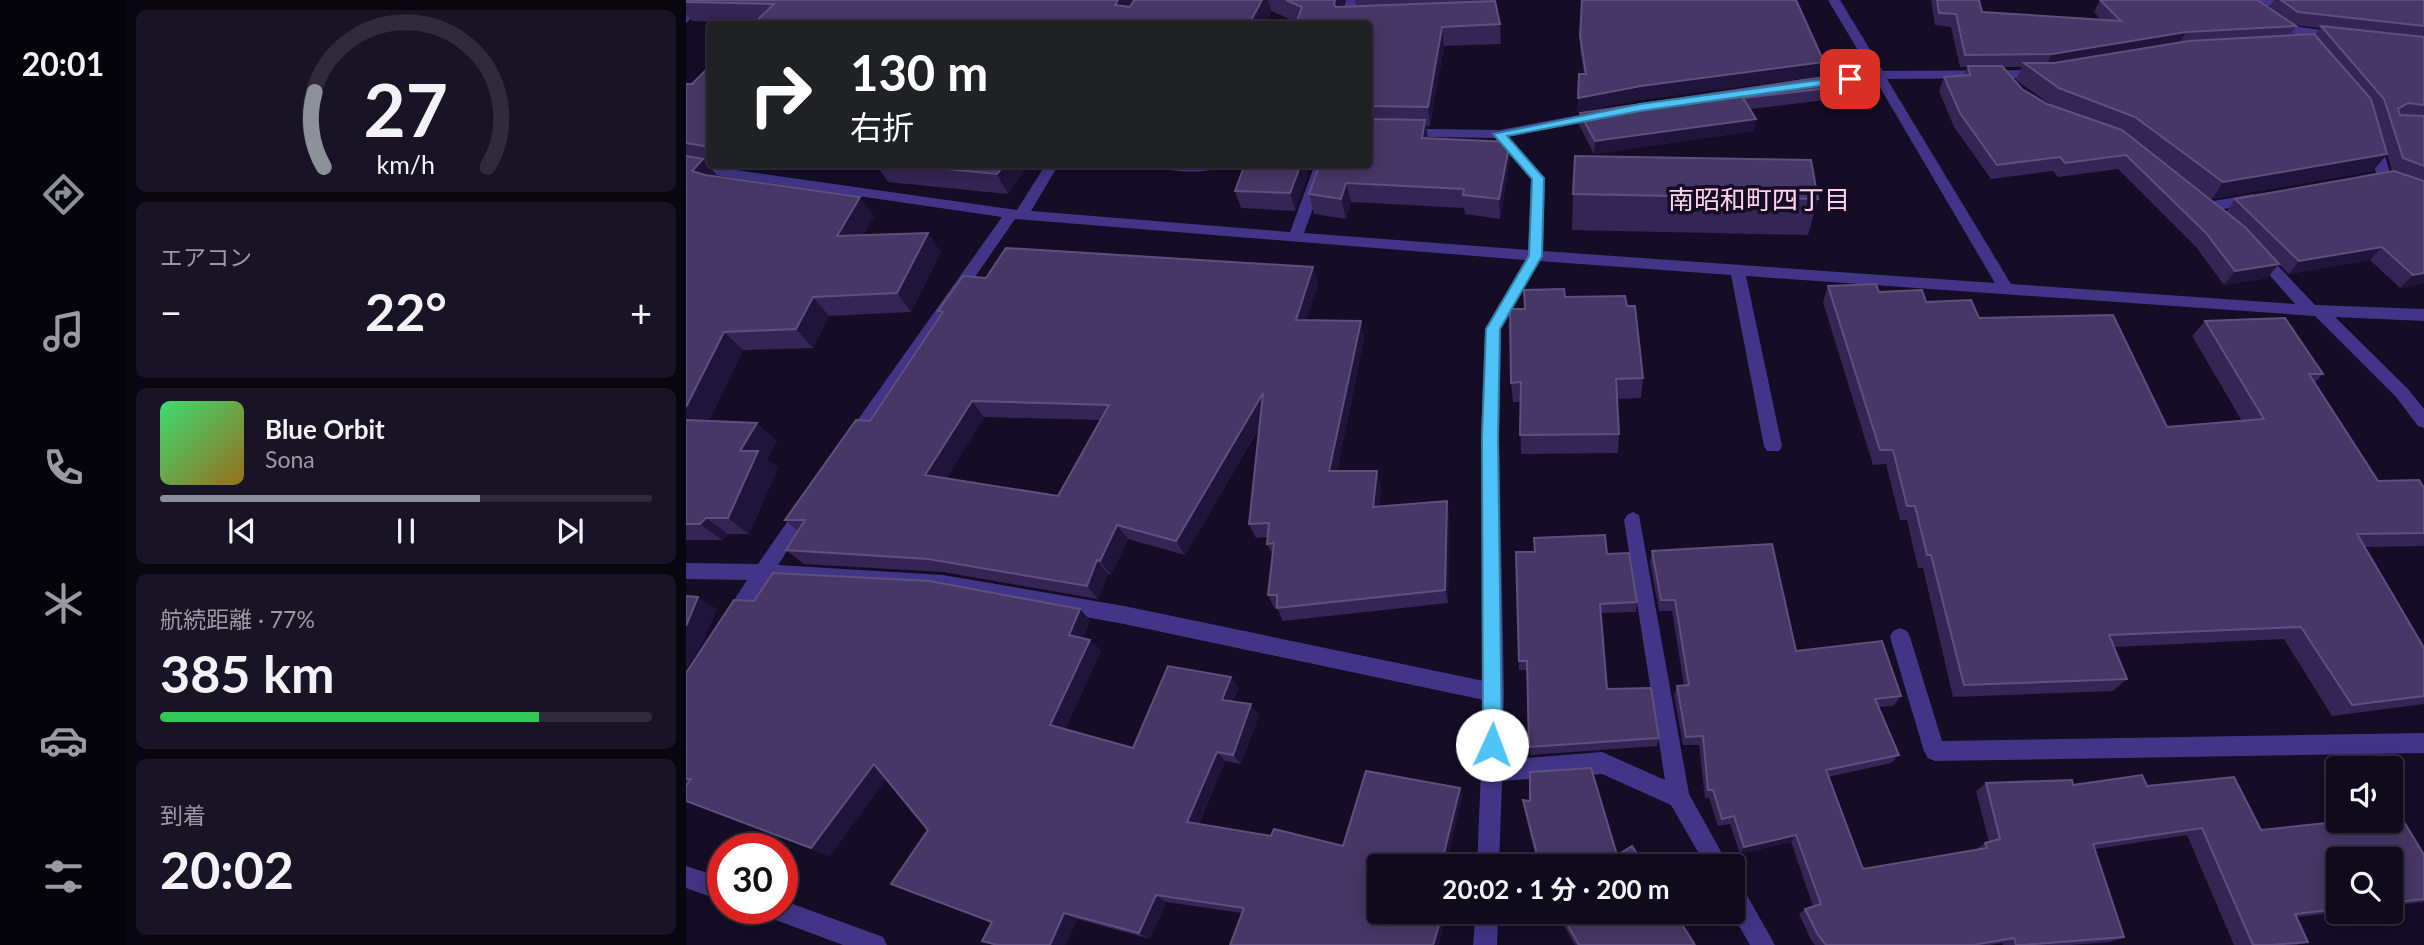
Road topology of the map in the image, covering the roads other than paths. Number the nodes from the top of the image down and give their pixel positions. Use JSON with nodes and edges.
{"nodes":[{"id":1,"x":705,"y":0,"type":"edge"},
{"id":2,"x":1353,"y":0,"type":"edge"},
{"id":3,"x":1834,"y":0,"type":"edge"},
{"id":4,"x":2331,"y":0,"type":"edge"},
{"id":5,"x":2245,"y":2,"type":"edge"},
{"id":6,"x":686,"y":19,"type":"edge"},
{"id":7,"x":1360,"y":20,"type":"edge"},
{"id":8,"x":1347,"y":21,"type":"edge"},
{"id":9,"x":1354,"y":21,"type":"edge"},
{"id":10,"x":2276,"y":23,"type":"junction"},
{"id":11,"x":2346,"y":37,"type":"edge"},
{"id":12,"x":2294,"y":45,"type":"edge"},
{"id":13,"x":2057,"y":72,"type":"edge"},
{"id":14,"x":1880,"y":75,"type":"junction"},
{"id":15,"x":2002,"y":76,"type":"junction"},
{"id":16,"x":1798,"y":86,"type":"edge"},
{"id":17,"x":2015,"y":90,"type":"edge"},
{"id":18,"x":1615,"y":112,"type":"edge"},
{"id":19,"x":2370,"y":126,"type":"edge"},
{"id":20,"x":1372,"y":132,"type":"edge"},
{"id":21,"x":1499,"y":134,"type":"junction"},
{"id":22,"x":686,"y":167,"type":"edge"},
{"id":23,"x":1051,"y":168,"type":"edge"},
{"id":24,"x":1321,"y":168,"type":"edge"},
{"id":25,"x":2344,"y":183,"type":"edge"},
{"id":26,"x":2262,"y":197,"type":"edge"},
{"id":27,"x":1016,"y":214,"type":"junction"},
{"id":28,"x":2233,"y":229,"type":"edge"},
{"id":29,"x":1296,"y":235,"type":"junction"},
{"id":30,"x":2249,"y":244,"type":"edge"},
{"id":31,"x":1535,"y":256,"type":"junction"},
{"id":32,"x":1737,"y":269,"type":"junction"},
{"id":33,"x":2006,"y":288,"type":"junction"},
{"id":34,"x":2314,"y":311,"type":"junction"},
{"id":35,"x":2424,"y":315,"type":"edge"},
{"id":36,"x":2424,"y":421,"type":"edge"},
{"id":37,"x":1773,"y":446,"type":"dead end"},
{"id":38,"x":839,"y":460,"type":"edge"},
{"id":39,"x":816,"y":494,"type":"edge"},
{"id":40,"x":1633,"y":520,"type":"dead end"},
{"id":41,"x":686,"y":571,"type":"edge"},
{"id":42,"x":762,"y":572,"type":"junction"},
{"id":43,"x":1900,"y":637,"type":"dead end"},
{"id":44,"x":721,"y":638,"type":"edge"},
{"id":45,"x":1494,"y":693,"type":"junction"},
{"id":46,"x":2424,"y":743,"type":"edge"},
{"id":47,"x":1491,"y":771,"type":"junction"},
{"id":48,"x":1679,"y":797,"type":"junction"},
{"id":49,"x":1488,"y":854,"type":"edge"},
{"id":50,"x":1711,"y":854,"type":"edge"},
{"id":51,"x":686,"y":877,"type":"edge"},
{"id":52,"x":707,"y":884,"type":"edge"},
{"id":53,"x":1745,"y":914,"type":"edge"},
{"id":54,"x":798,"y":917,"type":"edge"},
{"id":55,"x":1486,"y":924,"type":"edge"},
{"id":56,"x":875,"y":945,"type":"edge"},
{"id":57,"x":1485,"y":945,"type":"edge"},
{"id":58,"x":1763,"y":945,"type":"edge"}],
"edges":[{"from":1,"to":6,"type":"street"},
{"from":2,"to":8,"type":"street"},
{"from":3,"to":14,"type":"street"},
{"from":4,"to":5,"type":"street"},
{"from":5,"to":10,"type":"street"},
{"from":7,"to":9,"type":"street"},
{"from":10,"to":11,"type":"street"},
{"from":10,"to":12,"type":"street"},
{"from":13,"to":15,"type":"street"},
{"from":14,"to":15,"type":"street"},
{"from":14,"to":16,"type":"street"},
{"from":14,"to":33,"type":"street"},
{"from":15,"to":17,"type":"street"},
{"from":18,"to":21,"type":"street"},
{"from":19,"to":25,"type":"street"},
{"from":20,"to":21,"type":"street"},
{"from":21,"to":31,"type":"street"},
{"from":22,"to":27,"type":"street"},
{"from":23,"to":27,"type":"street"},
{"from":24,"to":29,"type":"street"},
{"from":26,"to":28,"type":"street"},
{"from":27,"to":29,"type":"street"},
{"from":27,"to":38,"type":"street"},
{"from":29,"to":31,"type":"street"},
{"from":30,"to":34,"type":"street"},
{"from":31,"to":32,"type":"street"},
{"from":31,"to":45,"type":"street"},
{"from":32,"to":33,"type":"street"},
{"from":32,"to":37,"type":"street"},
{"from":33,"to":34,"type":"street"},
{"from":34,"to":35,"type":"street"},
{"from":34,"to":36,"type":"street"},
{"from":39,"to":42,"type":"street"},
{"from":40,"to":48,"type":"street"},
{"from":41,"to":42,"type":"street"},
{"from":42,"to":44,"type":"street"},
{"from":42,"to":45,"type":"street"},
{"from":43,"to":46,"type":"street"},
{"from":45,"to":47,"type":"street"},
{"from":47,"to":48,"type":"street"},
{"from":47,"to":49,"type":"street"},
{"from":48,"to":50,"type":"street"},
{"from":51,"to":52,"type":"street"},
{"from":53,"to":58,"type":"street"},
{"from":54,"to":56,"type":"street"},
{"from":55,"to":57,"type":"street"}]}
